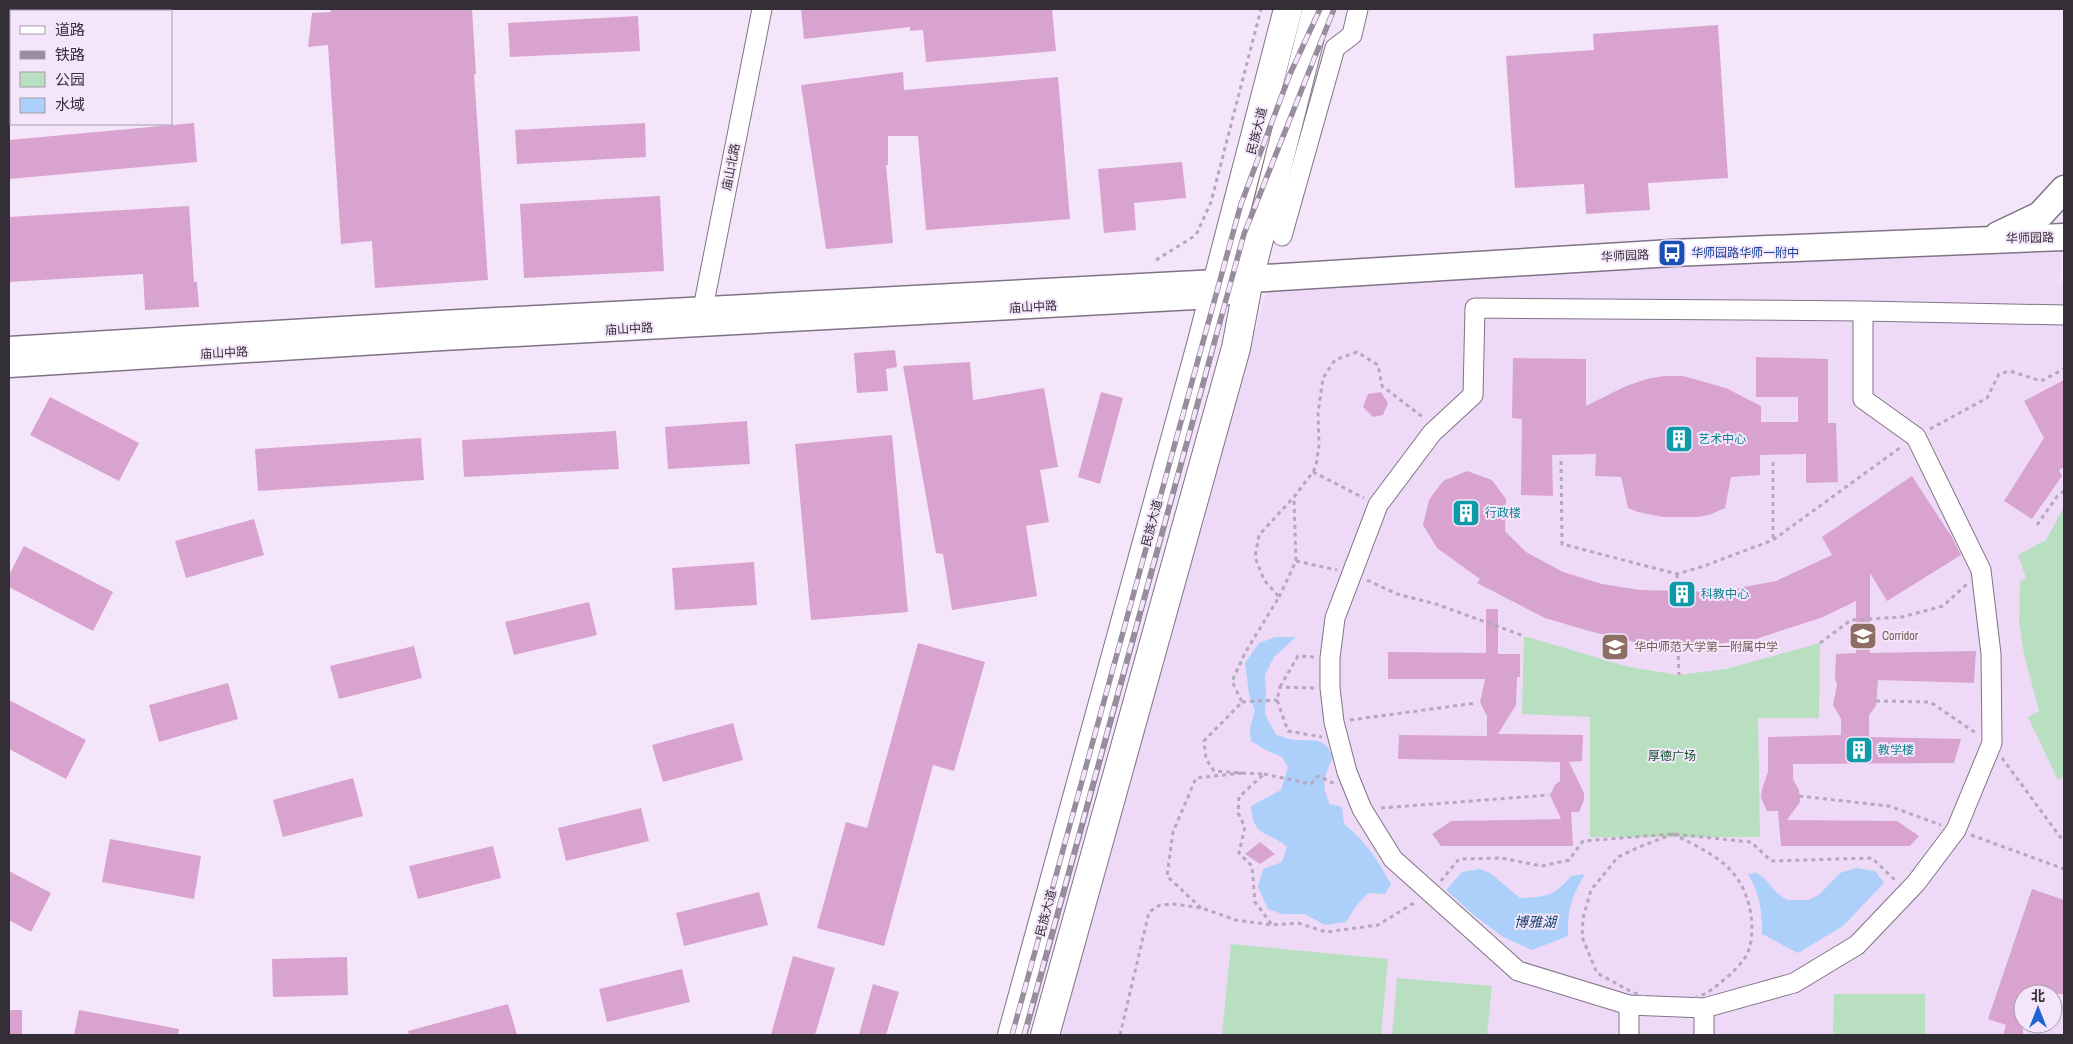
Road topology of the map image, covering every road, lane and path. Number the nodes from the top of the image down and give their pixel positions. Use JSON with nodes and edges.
{"nodes":[{"id":1,"x":762,"y":9,"type":"edge"},
{"id":2,"x":1261,"y":9,"type":"edge"},
{"id":3,"x":1288,"y":9,"type":"edge"},
{"id":4,"x":1317,"y":9,"type":"edge"},
{"id":5,"x":1358,"y":9,"type":"edge"},
{"id":6,"x":2064,"y":189,"type":"edge"},
{"id":7,"x":1282,"y":236,"type":"dead end"},
{"id":8,"x":2064,"y":237,"type":"edge"},
{"id":9,"x":1989,"y":239,"type":"junction"},
{"id":10,"x":1156,"y":260,"type":"dead end"},
{"id":11,"x":1248,"y":283,"type":"junction"},
{"id":12,"x":1215,"y":289,"type":"junction"},
{"id":13,"x":1864,"y":311,"type":"junction"},
{"id":14,"x":2064,"y":315,"type":"edge"},
{"id":15,"x":703,"y":316,"type":"junction"},
{"id":16,"x":9,"y":348,"type":"edge"},
{"id":17,"x":9,"y":366,"type":"edge"},
{"id":18,"x":2064,"y":369,"type":"edge"},
{"id":19,"x":1432,"y":433,"type":"junction"},
{"id":20,"x":1916,"y":437,"type":"junction"},
{"id":21,"x":1561,"y":461,"type":"dead end"},
{"id":22,"x":1773,"y":462,"type":"dead end"},
{"id":23,"x":1313,"y":472,"type":"junction"},
{"id":24,"x":2064,"y":491,"type":"edge"},
{"id":25,"x":1294,"y":497,"type":"junction"},
{"id":26,"x":1378,"y":505,"type":"junction"},
{"id":27,"x":2037,"y":525,"type":"dead end"},
{"id":28,"x":1773,"y":540,"type":"junction"},
{"id":29,"x":1296,"y":561,"type":"junction"},
{"id":30,"x":1982,"y":570,"type":"junction"},
{"id":31,"x":1351,"y":573,"type":"junction"},
{"id":32,"x":1677,"y":574,"type":"junction"},
{"id":33,"x":1677,"y":588,"type":"dead end"},
{"id":34,"x":1279,"y":597,"type":"junction"},
{"id":35,"x":1524,"y":636,"type":"dead end"},
{"id":36,"x":1820,"y":643,"type":"dead end"},
{"id":37,"x":1678,"y":648,"type":"dead end"},
{"id":38,"x":1330,"y":658,"type":"junction"},
{"id":39,"x":1678,"y":675,"type":"dead end"},
{"id":40,"x":1280,"y":687,"type":"junction"},
{"id":41,"x":1330,"y":688,"type":"junction"},
{"id":42,"x":1277,"y":700,"type":"junction"},
{"id":43,"x":1242,"y":702,"type":"junction"},
{"id":44,"x":1476,"y":703,"type":"dead end"},
{"id":45,"x":1336,"y":731,"type":"junction"},
{"id":46,"x":1242,"y":773,"type":"junction"},
{"id":47,"x":1264,"y":774,"type":"junction"},
{"id":48,"x":1549,"y":795,"type":"dead end"},
{"id":49,"x":1799,"y":796,"type":"dead end"},
{"id":50,"x":1362,"y":809,"type":"junction"},
{"id":51,"x":1956,"y":830,"type":"junction"},
{"id":52,"x":1673,"y":834,"type":"junction"},
{"id":53,"x":2064,"y":869,"type":"edge"},
{"id":54,"x":1908,"y":892,"type":"junction"},
{"id":55,"x":1429,"y":894,"type":"junction"},
{"id":56,"x":1202,"y":908,"type":"junction"},
{"id":57,"x":1272,"y":925,"type":"junction"},
{"id":58,"x":1629,"y":1005,"type":"junction"},
{"id":59,"x":1668,"y":1006,"type":"junction"},
{"id":60,"x":1704,"y":1008,"type":"junction"},
{"id":61,"x":1012,"y":1035,"type":"edge"},
{"id":62,"x":1044,"y":1035,"type":"edge"},
{"id":63,"x":1120,"y":1035,"type":"edge"},
{"id":64,"x":1629,"y":1035,"type":"edge"},
{"id":65,"x":1704,"y":1035,"type":"edge"}],
"edges":[{"from":1,"to":15,"type":"street","name":"庙山北路"},
{"from":2,"to":10,"type":"path"},
{"from":3,"to":12,"type":"main road","name":"民族大道"},
{"from":4,"to":11,"type":"main road"},
{"from":5,"to":7,"type":"street"},
{"from":6,"to":9,"type":"main road"},
{"from":8,"to":9,"type":"main road","name":"华师园路"},
{"from":9,"to":11,"type":"main road","name":"华师园路"},
{"from":11,"to":12,"type":"main road","name":"华师园路"},
{"from":11,"to":62,"type":"main road"},
{"from":12,"to":15,"type":"street","name":"庙山中路"},
{"from":12,"to":61,"type":"main road","name":"民族大道"},
{"from":13,"to":14,"type":"street"},
{"from":13,"to":19,"type":"street"},
{"from":13,"to":20,"type":"street"},
{"from":15,"to":16,"type":"street","name":"庙山中路"},
{"from":15,"to":17,"type":"street","name":"庙山中路"},
{"from":18,"to":20,"type":"path"},
{"from":19,"to":23,"type":"path"},
{"from":19,"to":26,"type":"street"},
{"from":20,"to":28,"type":"path"},
{"from":20,"to":30,"type":"street"},
{"from":21,"to":32,"type":"path"},
{"from":22,"to":28,"type":"path"},
{"from":23,"to":25,"type":"path"},
{"from":23,"to":26,"type":"path"},
{"from":24,"to":27,"type":"path"},
{"from":25,"to":29,"type":"path"},
{"from":25,"to":34,"type":"path"},
{"from":26,"to":31,"type":"street"},
{"from":28,"to":32,"type":"path"},
{"from":29,"to":31,"type":"path"},
{"from":29,"to":34,"type":"path"},
{"from":30,"to":36,"type":"path"},
{"from":30,"to":51,"type":"street"},
{"from":31,"to":35,"type":"path"},
{"from":31,"to":38,"type":"street"},
{"from":32,"to":33,"type":"path"},
{"from":34,"to":43,"type":"path"},
{"from":37,"to":39,"type":"path"},
{"from":38,"to":40,"type":"path"},
{"from":38,"to":41,"type":"street"},
{"from":40,"to":41,"type":"path"},
{"from":40,"to":42,"type":"path"},
{"from":41,"to":45,"type":"street"},
{"from":42,"to":43,"type":"path"},
{"from":42,"to":45,"type":"path"},
{"from":43,"to":46,"type":"path"},
{"from":44,"to":45,"type":"path"},
{"from":45,"to":50,"type":"street"},
{"from":46,"to":47,"type":"path"},
{"from":46,"to":56,"type":"path"},
{"from":47,"to":50,"type":"path"},
{"from":47,"to":57,"type":"path"},
{"from":48,"to":50,"type":"path"},
{"from":49,"to":51,"type":"path"},
{"from":50,"to":55,"type":"street"},
{"from":51,"to":53,"type":"path"},
{"from":51,"to":54,"type":"street"},
{"from":52,"to":54,"type":"path"},
{"from":52,"to":55,"type":"path"},
{"from":52,"to":59,"type":"path"},
{"from":52,"to":59,"type":"path"},
{"from":54,"to":60,"type":"street"},
{"from":55,"to":57,"type":"path"},
{"from":55,"to":58,"type":"street"},
{"from":56,"to":57,"type":"path"},
{"from":56,"to":63,"type":"path"},
{"from":58,"to":59,"type":"street"},
{"from":58,"to":64,"type":"street"},
{"from":59,"to":60,"type":"street"},
{"from":60,"to":65,"type":"street"}]}
